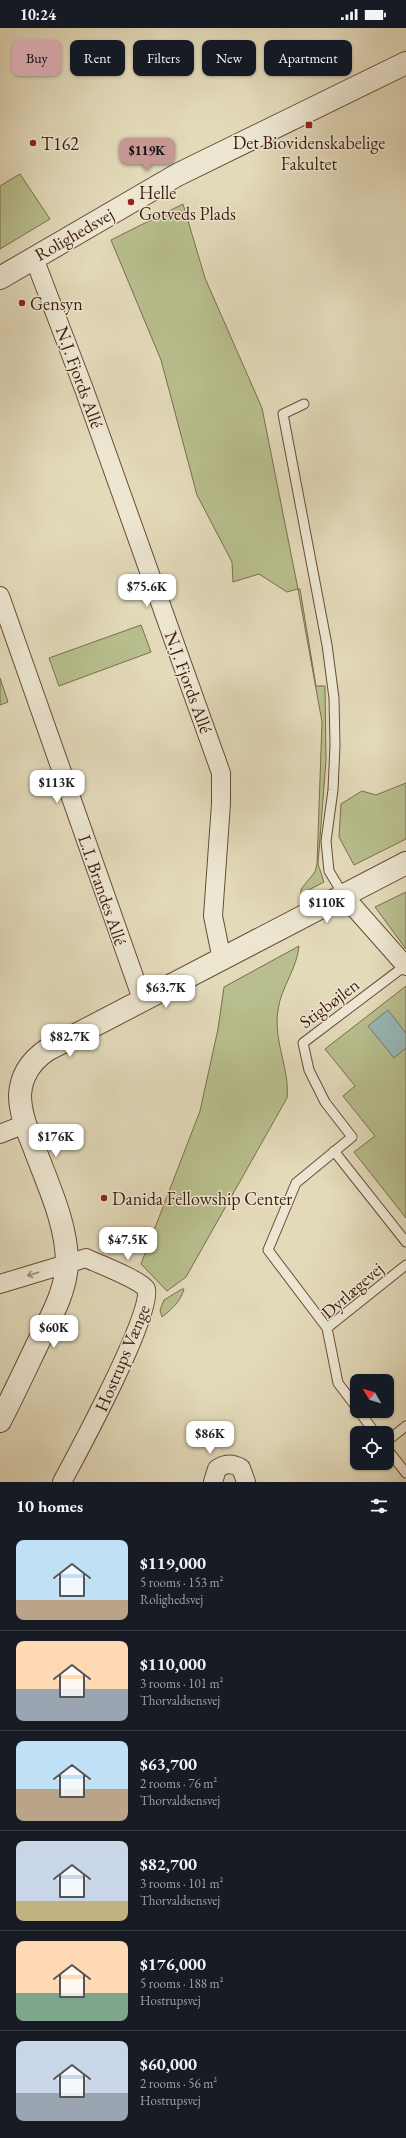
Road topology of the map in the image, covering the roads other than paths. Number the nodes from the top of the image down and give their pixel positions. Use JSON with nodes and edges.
{"nodes":[{"id":1,"x":406,"y":63,"type":"edge"},
{"id":2,"x":34,"y":258,"type":"junction"},
{"id":3,"x":0,"y":278,"type":"edge"},
{"id":4,"x":304,"y":404,"type":"dead end"},
{"id":5,"x":0,"y":596,"type":"edge"},
{"id":6,"x":406,"y":863,"type":"edge"},
{"id":7,"x":344,"y":896,"type":"junction"},
{"id":8,"x":222,"y":960,"type":"junction"},
{"id":9,"x":406,"y":965,"type":"edge"},
{"id":10,"x":143,"y":1002,"type":"junction"},
{"id":11,"x":25,"y":1124,"type":"junction"},
{"id":12,"x":0,"y":1134,"type":"edge"},
{"id":13,"x":334,"y":1151,"type":"junction"},
{"id":14,"x":406,"y":1242,"type":"edge"},
{"id":15,"x":67,"y":1264,"type":"junction"},
{"id":16,"x":406,"y":1265,"type":"edge"},
{"id":17,"x":0,"y":1284,"type":"edge"},
{"id":18,"x":327,"y":1328,"type":"junction"},
{"id":19,"x":350,"y":1399,"type":"edge"},
{"id":20,"x":0,"y":1421,"type":"edge"},
{"id":21,"x":406,"y":1426,"type":"edge"},
{"id":22,"x":394,"y":1435,"type":"edge"},
{"id":23,"x":394,"y":1458,"type":"edge"},
{"id":24,"x":406,"y":1473,"type":"edge"},
{"id":25,"x":62,"y":1482,"type":"edge"},
{"id":26,"x":213,"y":1482,"type":"edge"},
{"id":27,"x":246,"y":1482,"type":"edge"}],
"edges":[{"from":1,"to":2,"type":"street","name":"Rolighedsvej"},
{"from":2,"to":3,"type":"street","name":"Rolighedsvej"},
{"from":2,"to":8,"type":"street","name":"N.J. Fjords Allé"},
{"from":4,"to":7,"type":"lane"},
{"from":5,"to":10,"type":"street","name":"L.I. Brandes Allé"},
{"from":6,"to":7,"type":"street"},
{"from":7,"to":8,"type":"street"},
{"from":7,"to":9,"type":"street"},
{"from":8,"to":10,"type":"street"},
{"from":9,"to":13,"type":"lane","name":"Stigbøjlen"},
{"from":10,"to":11,"type":"street"},
{"from":11,"to":12,"type":"street"},
{"from":11,"to":15,"type":"street"},
{"from":13,"to":14,"type":"lane"},
{"from":13,"to":18,"type":"lane","name":"Stigbøjlen"},
{"from":15,"to":17,"type":"street","one_way":true},
{"from":15,"to":20,"type":"street"},
{"from":15,"to":25,"type":"street","name":"Hostrups Vænge"},
{"from":16,"to":18,"type":"lane","name":"Dyrlægevej"},
{"from":18,"to":19,"type":"lane","name":"Dyrlægevej"},
{"from":21,"to":22,"type":"lane"},
{"from":23,"to":24,"type":"lane"},
{"from":26,"to":27,"type":"street"}]}
